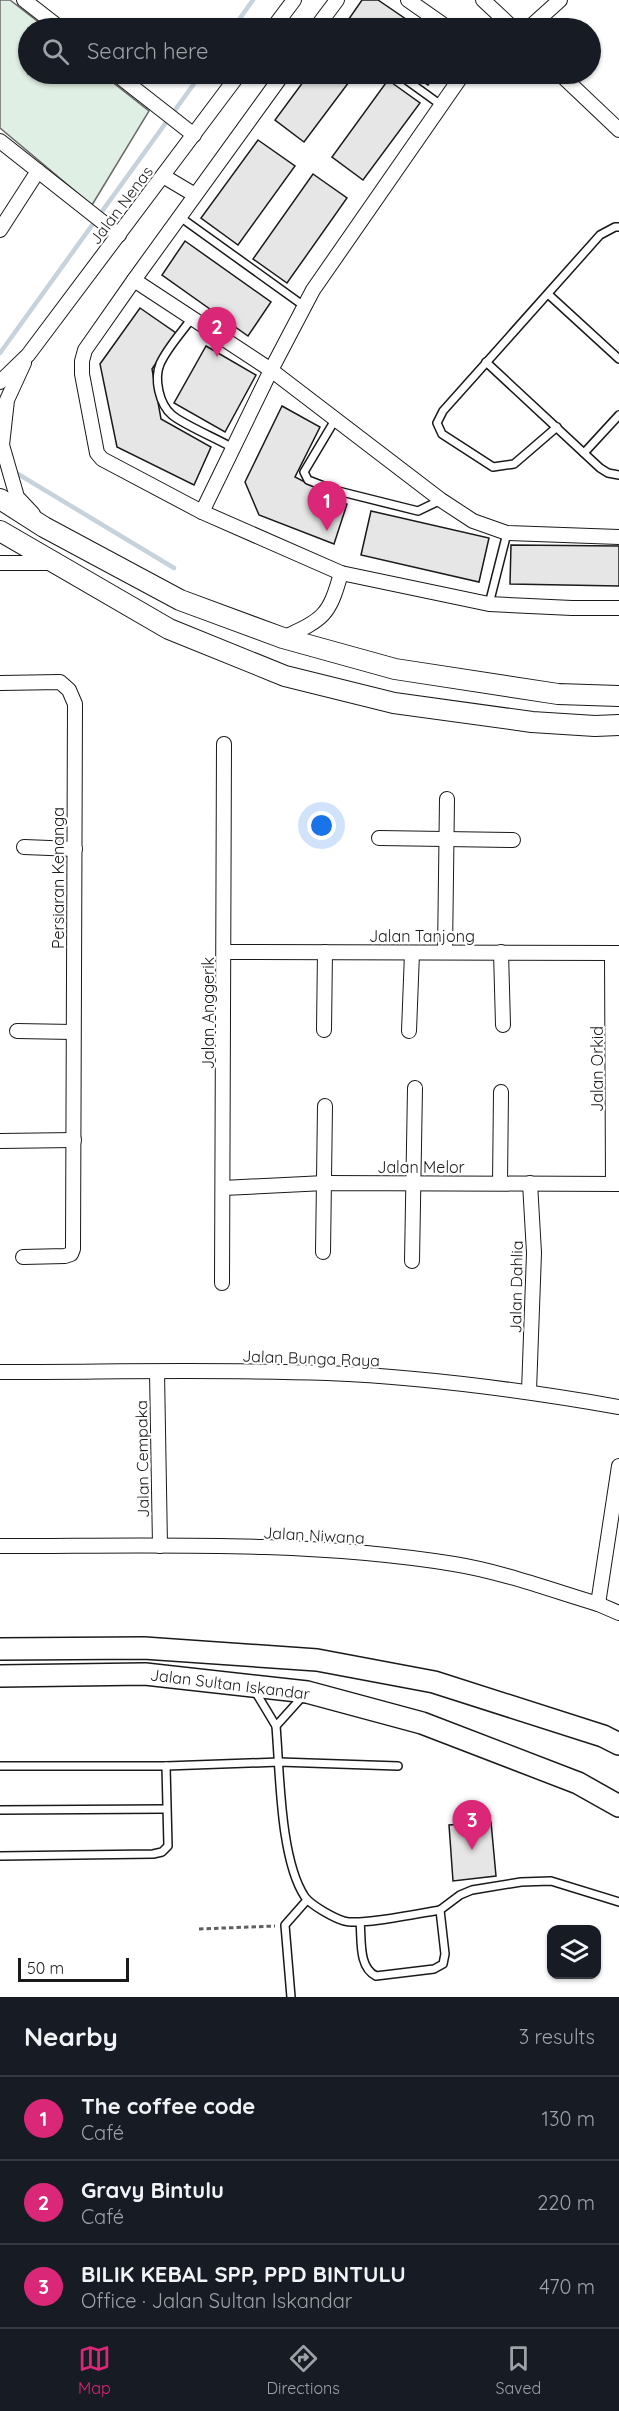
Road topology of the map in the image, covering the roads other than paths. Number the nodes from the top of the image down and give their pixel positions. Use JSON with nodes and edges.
{"nodes":[{"id":1,"x":24,"y":0,"type":"edge"},
{"id":2,"x":294,"y":0,"type":"edge"},
{"id":3,"x":337,"y":0,"type":"edge"},
{"id":4,"x":408,"y":0,"type":"edge"},
{"id":5,"x":483,"y":0,"type":"edge"},
{"id":6,"x":560,"y":0,"type":"edge"},
{"id":7,"x":47,"y":18,"type":"edge"},
{"id":8,"x":280,"y":18,"type":"edge"},
{"id":9,"x":324,"y":18,"type":"edge"},
{"id":10,"x":434,"y":18,"type":"edge"},
{"id":11,"x":495,"y":18,"type":"edge"},
{"id":12,"x":540,"y":18,"type":"edge"},
{"id":13,"x":128,"y":84,"type":"edge"},
{"id":14,"x":232,"y":84,"type":"edge"},
{"id":15,"x":276,"y":84,"type":"edge"},
{"id":16,"x":412,"y":84,"type":"edge"},
{"id":17,"x":457,"y":84,"type":"edge"},
{"id":18,"x":571,"y":84,"type":"edge"},
{"id":19,"x":441,"y":105,"type":"junction"},
{"id":20,"x":619,"y":130,"type":"edge"},
{"id":21,"x":194,"y":135,"type":"junction"},
{"id":22,"x":0,"y":141,"type":"edge"},
{"id":23,"x":38,"y":171,"type":"junction"},
{"id":24,"x":163,"y":176,"type":"junction"},
{"id":25,"x":195,"y":195,"type":"junction"},
{"id":26,"x":180,"y":217,"type":"junction"},
{"id":27,"x":619,"y":227,"type":"edge"},
{"id":28,"x":0,"y":230,"type":"edge"},
{"id":29,"x":118,"y":235,"type":"junction"},
{"id":30,"x":134,"y":280,"type":"junction"},
{"id":31,"x":548,"y":294,"type":"junction"},
{"id":32,"x":304,"y":306,"type":"junction"},
{"id":33,"x":192,"y":318,"type":"junction"},
{"id":34,"x":28,"y":355,"type":"junction"},
{"id":35,"x":619,"y":359,"type":"edge"},
{"id":36,"x":486,"y":362,"type":"junction"},
{"id":37,"x":271,"y":370,"type":"junction"},
{"id":38,"x":0,"y":382,"type":"edge"},
{"id":39,"x":619,"y":415,"type":"edge"},
{"id":40,"x":335,"y":420,"type":"junction"},
{"id":41,"x":556,"y":427,"type":"junction"},
{"id":42,"x":233,"y":448,"type":"junction"},
{"id":43,"x":584,"y":453,"type":"junction"},
{"id":44,"x":619,"y":475,"type":"edge"},
{"id":45,"x":0,"y":499,"type":"edge"},
{"id":46,"x":441,"y":500,"type":"junction"},
{"id":47,"x":202,"y":512,"type":"junction"},
{"id":48,"x":44,"y":527,"type":"junction"},
{"id":49,"x":0,"y":531,"type":"edge"},
{"id":50,"x":507,"y":533,"type":"junction"},
{"id":51,"x":619,"y":537,"type":"edge"},
{"id":52,"x":55,"y":562,"type":"junction"},
{"id":53,"x":0,"y":563,"type":"edge"},
{"id":54,"x":341,"y":573,"type":"junction"},
{"id":55,"x":489,"y":604,"type":"junction"},
{"id":56,"x":619,"y":608,"type":"edge"},
{"id":57,"x":283,"y":639,"type":"junction"},
{"id":58,"x":0,"y":682,"type":"edge"},
{"id":59,"x":619,"y":696,"type":"edge"},
{"id":60,"x":619,"y":725,"type":"edge"},
{"id":61,"x":224,"y":744,"type":"dead end"},
{"id":62,"x":447,"y":799,"type":"dead end"},
{"id":63,"x":379,"y":838,"type":"dead end"},
{"id":64,"x":446,"y":838,"type":"junction"},
{"id":65,"x":513,"y":840,"type":"dead end"},
{"id":66,"x":24,"y":847,"type":"dead end"},
{"id":67,"x":75,"y":849,"type":"junction"},
{"id":68,"x":225,"y":952,"type":"junction"},
{"id":69,"x":325,"y":952,"type":"junction"},
{"id":70,"x":445,"y":952,"type":"junction"},
{"id":71,"x":501,"y":952,"type":"junction"},
{"id":72,"x":412,"y":953,"type":"junction"},
{"id":73,"x":615,"y":953,"type":"edge"},
{"id":74,"x":502,"y":1025,"type":"dead end"},
{"id":75,"x":324,"y":1030,"type":"dead end"},
{"id":76,"x":17,"y":1031,"type":"dead end"},
{"id":77,"x":409,"y":1031,"type":"dead end"},
{"id":78,"x":73,"y":1032,"type":"junction"},
{"id":79,"x":415,"y":1088,"type":"dead end"},
{"id":80,"x":501,"y":1092,"type":"dead end"},
{"id":81,"x":325,"y":1106,"type":"dead end"},
{"id":82,"x":74,"y":1140,"type":"junction"},
{"id":83,"x":0,"y":1141,"type":"edge"},
{"id":84,"x":325,"y":1183,"type":"junction"},
{"id":85,"x":412,"y":1183,"type":"junction"},
{"id":86,"x":500,"y":1183,"type":"junction"},
{"id":87,"x":530,"y":1184,"type":"junction"},
{"id":88,"x":616,"y":1184,"type":"edge"},
{"id":89,"x":223,"y":1188,"type":"junction"},
{"id":90,"x":323,"y":1252,"type":"dead end"},
{"id":91,"x":23,"y":1257,"type":"dead end"},
{"id":92,"x":412,"y":1261,"type":"dead end"},
{"id":93,"x":222,"y":1283,"type":"dead end"},
{"id":94,"x":0,"y":1372,"type":"edge"},
{"id":95,"x":157,"y":1372,"type":"junction"},
{"id":96,"x":530,"y":1391,"type":"junction"},
{"id":97,"x":619,"y":1407,"type":"edge"},
{"id":98,"x":619,"y":1466,"type":"edge"},
{"id":99,"x":0,"y":1546,"type":"edge"},
{"id":100,"x":160,"y":1546,"type":"junction"},
{"id":101,"x":598,"y":1604,"type":"junction"},
{"id":102,"x":619,"y":1613,"type":"edge"},
{"id":103,"x":0,"y":1649,"type":"edge"},
{"id":104,"x":0,"y":1676,"type":"edge"},
{"id":105,"x":252,"y":1685,"type":"junction"},
{"id":106,"x":307,"y":1692,"type":"junction"},
{"id":107,"x":276,"y":1726,"type":"junction"},
{"id":108,"x":619,"y":1744,"type":"edge"},
{"id":109,"x":279,"y":1762,"type":"junction"},
{"id":110,"x":0,"y":1766,"type":"edge"},
{"id":111,"x":166,"y":1766,"type":"junction"},
{"id":112,"x":398,"y":1766,"type":"dead end"},
{"id":113,"x":619,"y":1806,"type":"edge"},
{"id":114,"x":166,"y":1809,"type":"junction"},
{"id":115,"x":0,"y":1810,"type":"edge"},
{"id":116,"x":0,"y":1856,"type":"edge"},
{"id":117,"x":307,"y":1900,"type":"junction"},
{"id":118,"x":619,"y":1902,"type":"edge"},
{"id":119,"x":440,"y":1910,"type":"junction"},
{"id":120,"x":360,"y":1922,"type":"junction"},
{"id":121,"x":291,"y":1997,"type":"edge"}],
"edges":[{"from":1,"to":7,"type":"street"},
{"from":2,"to":8,"type":"street"},
{"from":3,"to":9,"type":"street"},
{"from":4,"to":10,"type":"street"},
{"from":5,"to":11,"type":"street"},
{"from":6,"to":12,"type":"street"},
{"from":13,"to":21,"type":"street"},
{"from":14,"to":21,"type":"street","name":"Jalan Nenas"},
{"from":15,"to":25,"type":"street"},
{"from":16,"to":19,"type":"lane"},
{"from":17,"to":19,"type":"street"},
{"from":18,"to":20,"type":"street"},
{"from":19,"to":32,"type":"street"},
{"from":21,"to":24,"type":"street","name":"Jalan Nenas"},
{"from":22,"to":23,"type":"street"},
{"from":23,"to":28,"type":"street"},
{"from":23,"to":29,"type":"street"},
{"from":24,"to":25,"type":"street"},
{"from":24,"to":29,"type":"street","name":"Jalan Nenas"},
{"from":25,"to":26,"type":"street"},
{"from":26,"to":30,"type":"street"},
{"from":26,"to":32,"type":"lane"},
{"from":27,"to":31,"type":"lane"},
{"from":29,"to":34,"type":"street","name":"Jalan Nenas"},
{"from":30,"to":33,"type":"street"},
{"from":30,"to":47,"type":"street"},
{"from":31,"to":35,"type":"lane"},
{"from":31,"to":36,"type":"lane"},
{"from":32,"to":37,"type":"street"},
{"from":33,"to":37,"type":"street"},
{"from":33,"to":42,"type":"lane"},
{"from":34,"to":38,"type":"street","name":"Jalan Nenas"},
{"from":34,"to":48,"type":"street","name":"Jalan Nenas"},
{"from":36,"to":41,"type":"lane"},
{"from":36,"to":41,"type":"lane"},
{"from":37,"to":40,"type":"street"},
{"from":37,"to":42,"type":"street"},
{"from":39,"to":43,"type":"lane"},
{"from":40,"to":46,"type":"street"},
{"from":40,"to":46,"type":"lane"},
{"from":41,"to":43,"type":"lane"},
{"from":42,"to":47,"type":"street"},
{"from":43,"to":44,"type":"lane"},
{"from":45,"to":48,"type":"main road"},
{"from":46,"to":50,"type":"street"},
{"from":47,"to":54,"type":"street"},
{"from":48,"to":57,"type":"main road"},
{"from":49,"to":52,"type":"main road"},
{"from":50,"to":51,"type":"street"},
{"from":50,"to":55,"type":"lane"},
{"from":52,"to":53,"type":"street"},
{"from":52,"to":60,"type":"main road"},
{"from":54,"to":55,"type":"street"},
{"from":54,"to":57,"type":"street"},
{"from":55,"to":56,"type":"street"},
{"from":57,"to":59,"type":"main road"},
{"from":58,"to":67,"type":"street","name":"Persiaran Kenanga"},
{"from":61,"to":68,"type":"street","name":"Jalan Anggerik"},
{"from":62,"to":64,"type":"street"},
{"from":63,"to":64,"type":"street"},
{"from":64,"to":65,"type":"street"},
{"from":64,"to":70,"type":"street"},
{"from":66,"to":67,"type":"street"},
{"from":67,"to":78,"type":"street","name":"Persiaran Kenanga"},
{"from":68,"to":69,"type":"street","name":"Jalan Tanjong"},
{"from":68,"to":89,"type":"street","name":"Jalan Anggerik"},
{"from":69,"to":72,"type":"street","name":"Jalan Tanjong"},
{"from":69,"to":75,"type":"street"},
{"from":70,"to":71,"type":"street","name":"Jalan Tanjong"},
{"from":70,"to":72,"type":"street","name":"Jalan Tanjong"},
{"from":71,"to":73,"type":"street","name":"Jalan Tanjong"},
{"from":71,"to":74,"type":"street"},
{"from":72,"to":77,"type":"street"},
{"from":73,"to":88,"type":"street","name":"Jalan Orkid"},
{"from":76,"to":78,"type":"street"},
{"from":78,"to":82,"type":"street","name":"Persiaran Kenanga"},
{"from":79,"to":85,"type":"street"},
{"from":80,"to":86,"type":"street"},
{"from":81,"to":84,"type":"street"},
{"from":82,"to":83,"type":"street"},
{"from":82,"to":91,"type":"street","name":"Persiaran Kenanga"},
{"from":84,"to":85,"type":"street","name":"Jalan Melor"},
{"from":84,"to":89,"type":"street","name":"Jalan Melor"},
{"from":84,"to":90,"type":"street"},
{"from":85,"to":86,"type":"street","name":"Jalan Melor"},
{"from":85,"to":92,"type":"street"},
{"from":86,"to":87,"type":"street","name":"Jalan Melor"},
{"from":87,"to":88,"type":"street","name":"Jalan Melor"},
{"from":87,"to":96,"type":"street","name":"Jalan Dahlia"},
{"from":89,"to":93,"type":"street","name":"Jalan Anggerik"},
{"from":94,"to":95,"type":"street","name":"Jalan Bunga Raya"},
{"from":95,"to":96,"type":"street","name":"Jalan Bunga Raya"},
{"from":95,"to":100,"type":"street","name":"Jalan Cempaka"},
{"from":96,"to":97,"type":"street","name":"Jalan Bunga Raya"},
{"from":98,"to":101,"type":"street"},
{"from":99,"to":100,"type":"street","name":"Jalan Niwana"},
{"from":100,"to":101,"type":"street","name":"Jalan Niwana"},
{"from":101,"to":102,"type":"street","name":"Jalan Niwana"},
{"from":103,"to":108,"type":"main road","name":"Jalan Sultan Iskandar"},
{"from":104,"to":105,"type":"main road","name":"Jalan Sultan Iskandar"},
{"from":105,"to":106,"type":"main road","name":"Jalan Sultan Iskandar"},
{"from":105,"to":107,"type":"lane"},
{"from":106,"to":107,"type":"lane"},
{"from":106,"to":113,"type":"main road","name":"Jalan Sultan Iskandar"},
{"from":107,"to":109,"type":"lane"},
{"from":109,"to":111,"type":"lane"},
{"from":109,"to":112,"type":"lane"},
{"from":109,"to":117,"type":"lane"},
{"from":110,"to":111,"type":"lane"},
{"from":111,"to":114,"type":"lane"},
{"from":114,"to":115,"type":"lane"},
{"from":114,"to":116,"type":"lane"},
{"from":117,"to":120,"type":"lane"},
{"from":117,"to":121,"type":"lane"},
{"from":118,"to":119,"type":"lane"},
{"from":119,"to":120,"type":"lane"},
{"from":119,"to":120,"type":"lane"}]}
